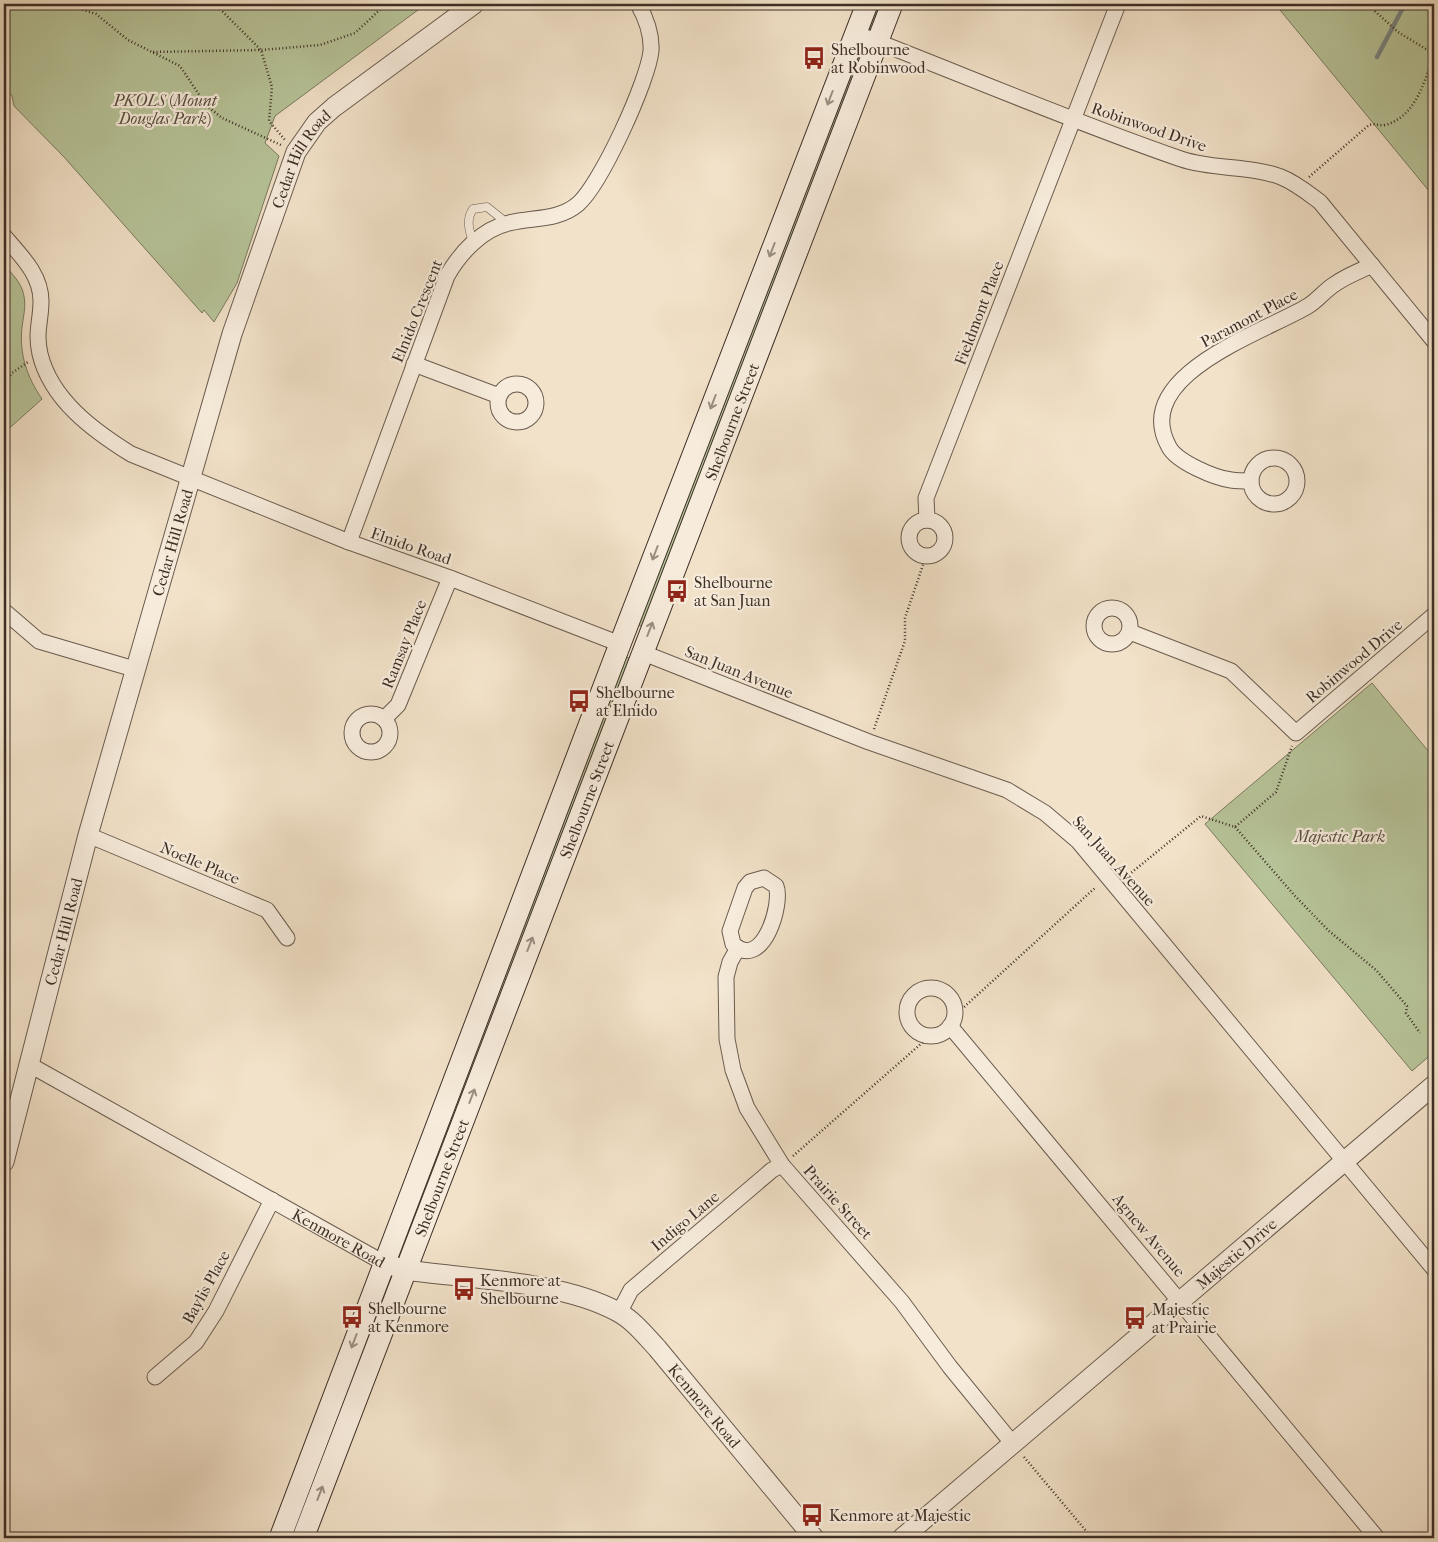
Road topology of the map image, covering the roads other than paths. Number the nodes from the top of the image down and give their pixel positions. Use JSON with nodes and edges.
{"nodes":[{"id":1,"x":474,"y":4,"type":"edge"},
{"id":2,"x":638,"y":4,"type":"edge"},
{"id":3,"x":867,"y":4,"type":"edge"},
{"id":4,"x":892,"y":4,"type":"edge"},
{"id":5,"x":1118,"y":4,"type":"edge"},
{"id":6,"x":855,"y":33,"type":"junction"},
{"id":7,"x":877,"y":41,"type":"junction"},
{"id":8,"x":1072,"y":119,"type":"junction"},
{"id":9,"x":507,"y":223,"type":"junction"},
{"id":10,"x":4,"y":236,"type":"edge"},
{"id":11,"x":473,"y":243,"type":"junction"},
{"id":12,"x":1372,"y":265,"type":"junction"},
{"id":13,"x":1434,"y":341,"type":"edge"},
{"id":14,"x":414,"y":364,"type":"junction"},
{"id":15,"x":499,"y":396,"type":"dead end"},
{"id":16,"x":191,"y":478,"type":"junction"},
{"id":17,"x":1251,"y":481,"type":"dead end"},
{"id":18,"x":927,"y":520,"type":"junction"},
{"id":19,"x":349,"y":542,"type":"junction"},
{"id":20,"x":450,"y":578,"type":"junction"},
{"id":21,"x":4,"y":610,"type":"edge"},
{"id":22,"x":1434,"y":615,"type":"edge"},
{"id":23,"x":1130,"y":632,"type":"dead end"},
{"id":24,"x":620,"y":644,"type":"junction"},
{"id":25,"x":641,"y":652,"type":"junction"},
{"id":26,"x":134,"y":669,"type":"junction"},
{"id":27,"x":384,"y":719,"type":"dead end"},
{"id":28,"x":88,"y":835,"type":"junction"},
{"id":29,"x":287,"y":938,"type":"dead end"},
{"id":30,"x":738,"y":948,"type":"junction"},
{"id":31,"x":950,"y":1026,"type":"junction"},
{"id":32,"x":30,"y":1065,"type":"junction"},
{"id":33,"x":1434,"y":1085,"type":"edge"},
{"id":34,"x":4,"y":1162,"type":"edge"},
{"id":35,"x":1343,"y":1163,"type":"junction"},
{"id":36,"x":782,"y":1166,"type":"junction"},
{"id":37,"x":272,"y":1200,"type":"junction"},
{"id":38,"x":384,"y":1263,"type":"junction"},
{"id":39,"x":1434,"y":1269,"type":"edge"},
{"id":40,"x":406,"y":1270,"type":"junction"},
{"id":41,"x":1181,"y":1301,"type":"junction"},
{"id":42,"x":619,"y":1313,"type":"junction"},
{"id":43,"x":155,"y":1377,"type":"dead end"},
{"id":44,"x":1013,"y":1444,"type":"junction"},
{"id":45,"x":280,"y":1538,"type":"edge"},
{"id":46,"x":303,"y":1538,"type":"edge"},
{"id":47,"x":814,"y":1538,"type":"edge"},
{"id":48,"x":902,"y":1538,"type":"edge"},
{"id":49,"x":1377,"y":1538,"type":"edge"}],
"edges":[{"from":1,"to":16,"type":"street","name":"Cedar Hill Road"},
{"from":2,"to":9,"type":"street","name":"Elnido Crescent"},
{"from":3,"to":6,"type":"main road","name":"Shelbourne Street"},
{"from":4,"to":7,"type":"main road","name":"Shelbourne Street"},
{"from":5,"to":8,"type":"street","name":"Fieldmont Place"},
{"from":6,"to":7,"type":"street","name":"Robinwood Drive"},
{"from":6,"to":24,"type":"main road","name":"Shelbourne Street","one_way":true},
{"from":7,"to":8,"type":"street","name":"Robinwood Drive"},
{"from":25,"to":7,"type":"main road","name":"Shelbourne Street","one_way":true},
{"from":8,"to":12,"type":"street","name":"Robinwood Drive"},
{"from":8,"to":18,"type":"street","name":"Fieldmont Place"},
{"from":9,"to":11,"type":"street","name":"Elnido Crescent"},
{"from":9,"to":11,"type":"lane"},
{"from":10,"to":16,"type":"street","name":"Elnido Road"},
{"from":11,"to":14,"type":"street","name":"Elnido Crescent"},
{"from":12,"to":13,"type":"street","name":"Robinwood Drive"},
{"from":12,"to":17,"type":"street","name":"Paramont Place"},
{"from":14,"to":15,"type":"street"},
{"from":14,"to":19,"type":"street","name":"Elnido Crescent"},
{"from":16,"to":19,"type":"street","name":"Elnido Road"},
{"from":16,"to":26,"type":"street","name":"Cedar Hill Road"},
{"from":18,"to":18,"type":"street"},
{"from":19,"to":20,"type":"street","name":"Elnido Road"},
{"from":20,"to":24,"type":"street","name":"Elnido Road"},
{"from":20,"to":27,"type":"street","name":"Ramsay Place"},
{"from":21,"to":26,"type":"street"},
{"from":22,"to":23,"type":"street","name":"Robinwood Drive"},
{"from":24,"to":25,"type":"main road"},
{"from":24,"to":38,"type":"main road","name":"Shelbourne Street"},
{"from":25,"to":35,"type":"street","name":"San Juan Avenue"},
{"from":40,"to":25,"type":"main road","name":"Shelbourne Street","one_way":true},
{"from":26,"to":28,"type":"street","name":"Cedar Hill Road"},
{"from":28,"to":29,"type":"street","name":"Noelle Place"},
{"from":28,"to":32,"type":"street","name":"Cedar Hill Road"},
{"from":30,"to":30,"type":"street"},
{"from":30,"to":36,"type":"street","name":"Prairie Street"},
{"from":31,"to":31,"type":"street"},
{"from":31,"to":41,"type":"street","name":"Agnew Avenue"},
{"from":32,"to":34,"type":"street","name":"Cedar Hill Road"},
{"from":32,"to":37,"type":"street","name":"Kenmore Road"},
{"from":33,"to":35,"type":"street","name":"Majestic Drive"},
{"from":35,"to":39,"type":"street","name":"San Juan Avenue"},
{"from":35,"to":41,"type":"street","name":"Majestic Drive"},
{"from":36,"to":42,"type":"street","name":"Indigo Lane"},
{"from":36,"to":44,"type":"street","name":"Prairie Street"},
{"from":37,"to":38,"type":"street","name":"Kenmore Road"},
{"from":37,"to":43,"type":"street","name":"Baylis Place"},
{"from":38,"to":40,"type":"street","name":"Kenmore Road"},
{"from":38,"to":45,"type":"main road","name":"Shelbourne Street","one_way":true},
{"from":40,"to":42,"type":"street","name":"Kenmore Road"},
{"from":46,"to":40,"type":"main road","name":"Shelbourne Street","one_way":true},
{"from":41,"to":44,"type":"street","name":"Majestic Drive"},
{"from":41,"to":49,"type":"street","name":"Agnew Avenue"},
{"from":42,"to":47,"type":"street","name":"Kenmore Road"},
{"from":44,"to":48,"type":"street","name":"Majestic Drive"}]}
